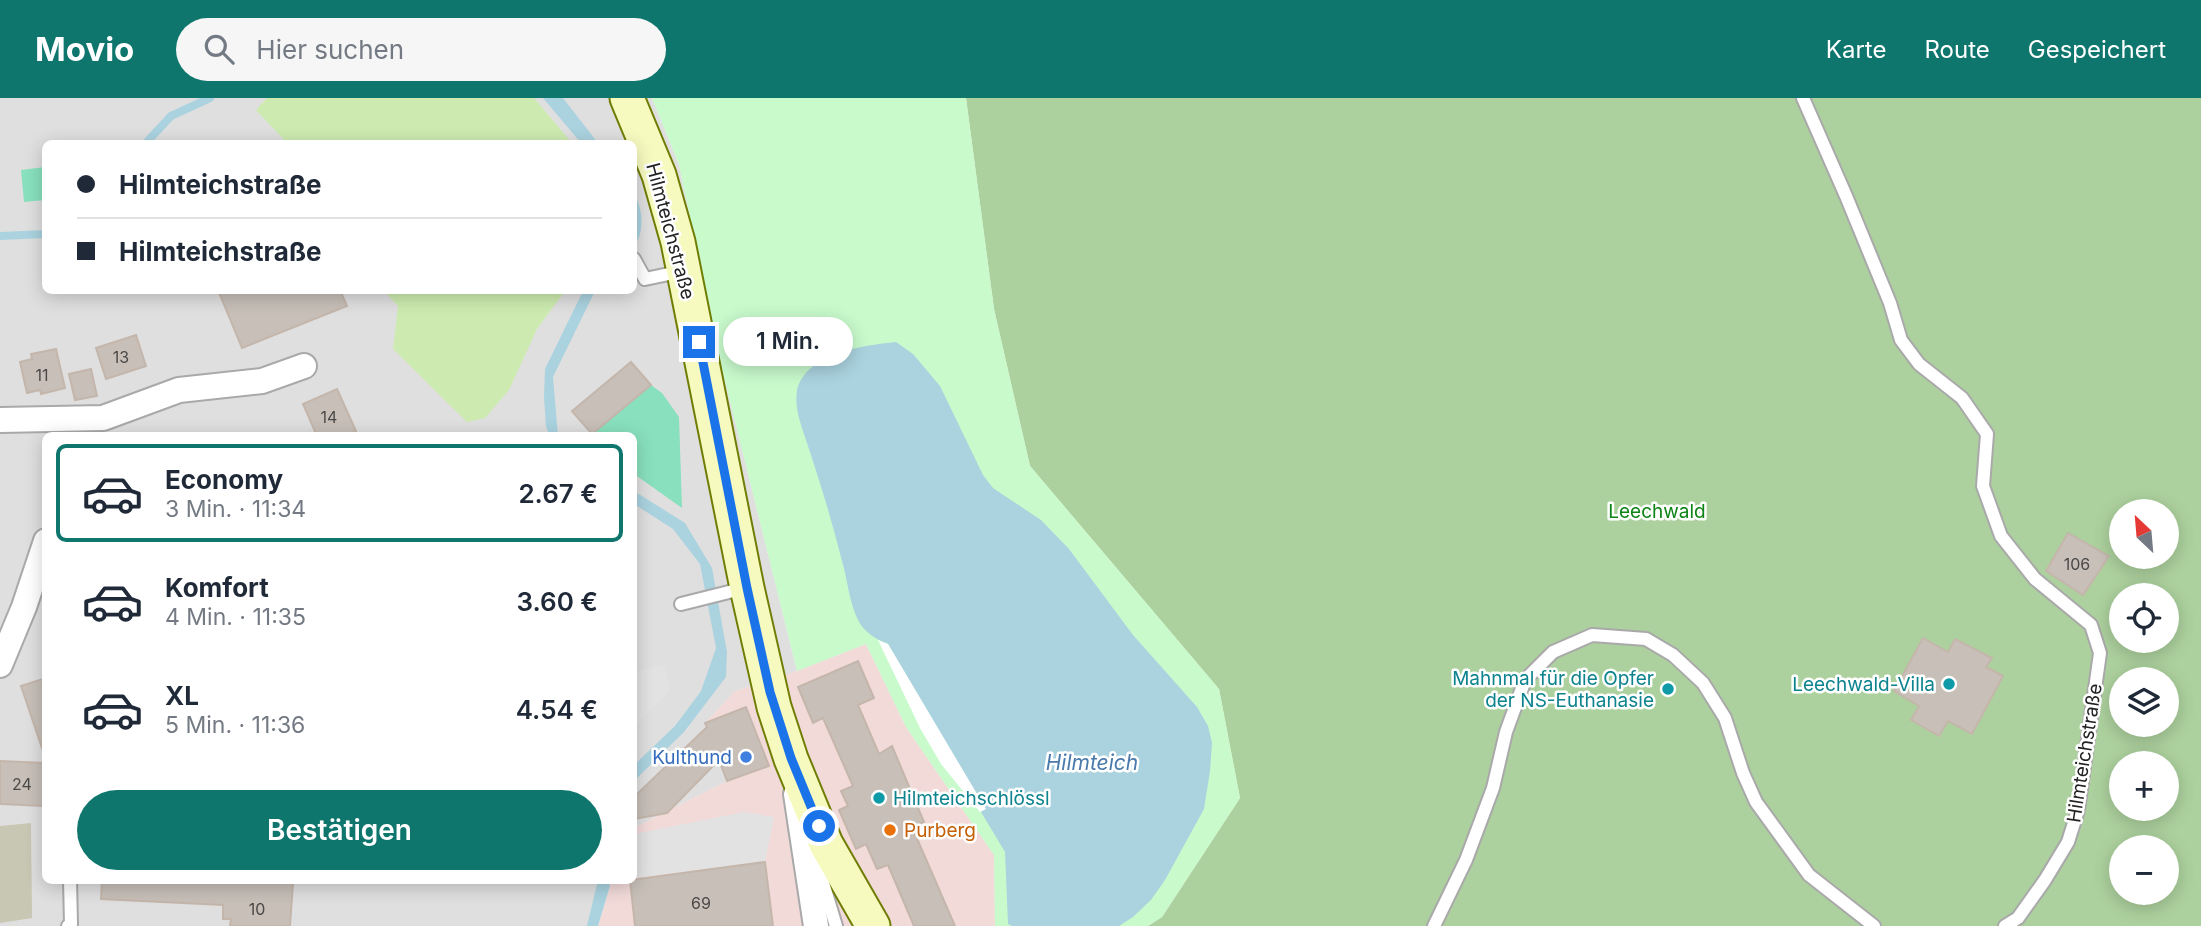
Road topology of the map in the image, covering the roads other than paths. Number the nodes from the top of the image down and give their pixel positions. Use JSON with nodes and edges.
{"nodes":[{"id":1,"x":627,"y":98,"type":"edge"},
{"id":2,"x":1803,"y":98,"type":"edge"},
{"id":3,"x":637,"y":264,"type":"edge"},
{"id":4,"x":684,"y":270,"type":"junction"},
{"id":5,"x":304,"y":366,"type":"dead end"},
{"id":6,"x":0,"y":420,"type":"edge"},
{"id":7,"x":99,"y":427,"type":"edge"},
{"id":8,"x":42,"y":553,"type":"edge"},
{"id":9,"x":735,"y":591,"type":"junction"},
{"id":10,"x":681,"y":604,"type":"dead end"},
{"id":11,"x":0,"y":664,"type":"edge"},
{"id":12,"x":791,"y":758,"type":"junction"},
{"id":13,"x":71,"y":884,"type":"edge"},
{"id":14,"x":68,"y":926,"type":"edge"},
{"id":15,"x":816,"y":926,"type":"edge"},
{"id":16,"x":836,"y":926,"type":"edge"},
{"id":17,"x":873,"y":926,"type":"edge"},
{"id":18,"x":1434,"y":926,"type":"edge"},
{"id":19,"x":1874,"y":926,"type":"edge"},
{"id":20,"x":2006,"y":926,"type":"edge"}],
"edges":[{"from":1,"to":4,"type":"main road","name":"Hilmteichstraße"},
{"from":2,"to":20,"type":"lane","name":"Hilmteichstraße"},
{"from":3,"to":4,"type":"lane"},
{"from":4,"to":9,"type":"main road","name":"Hilmteichstraße"},
{"from":5,"to":7,"type":"street"},
{"from":6,"to":7,"type":"street"},
{"from":8,"to":11,"type":"street"},
{"from":9,"to":10,"type":"lane"},
{"from":9,"to":12,"type":"main road","name":"Hilmteichstraße"},
{"from":12,"to":15,"type":"street"},
{"from":12,"to":16,"type":"lane"},
{"from":12,"to":17,"type":"main road","name":"Hilmteichstraße"},
{"from":13,"to":14,"type":"lane"},
{"from":18,"to":19,"type":"lane"}]}
